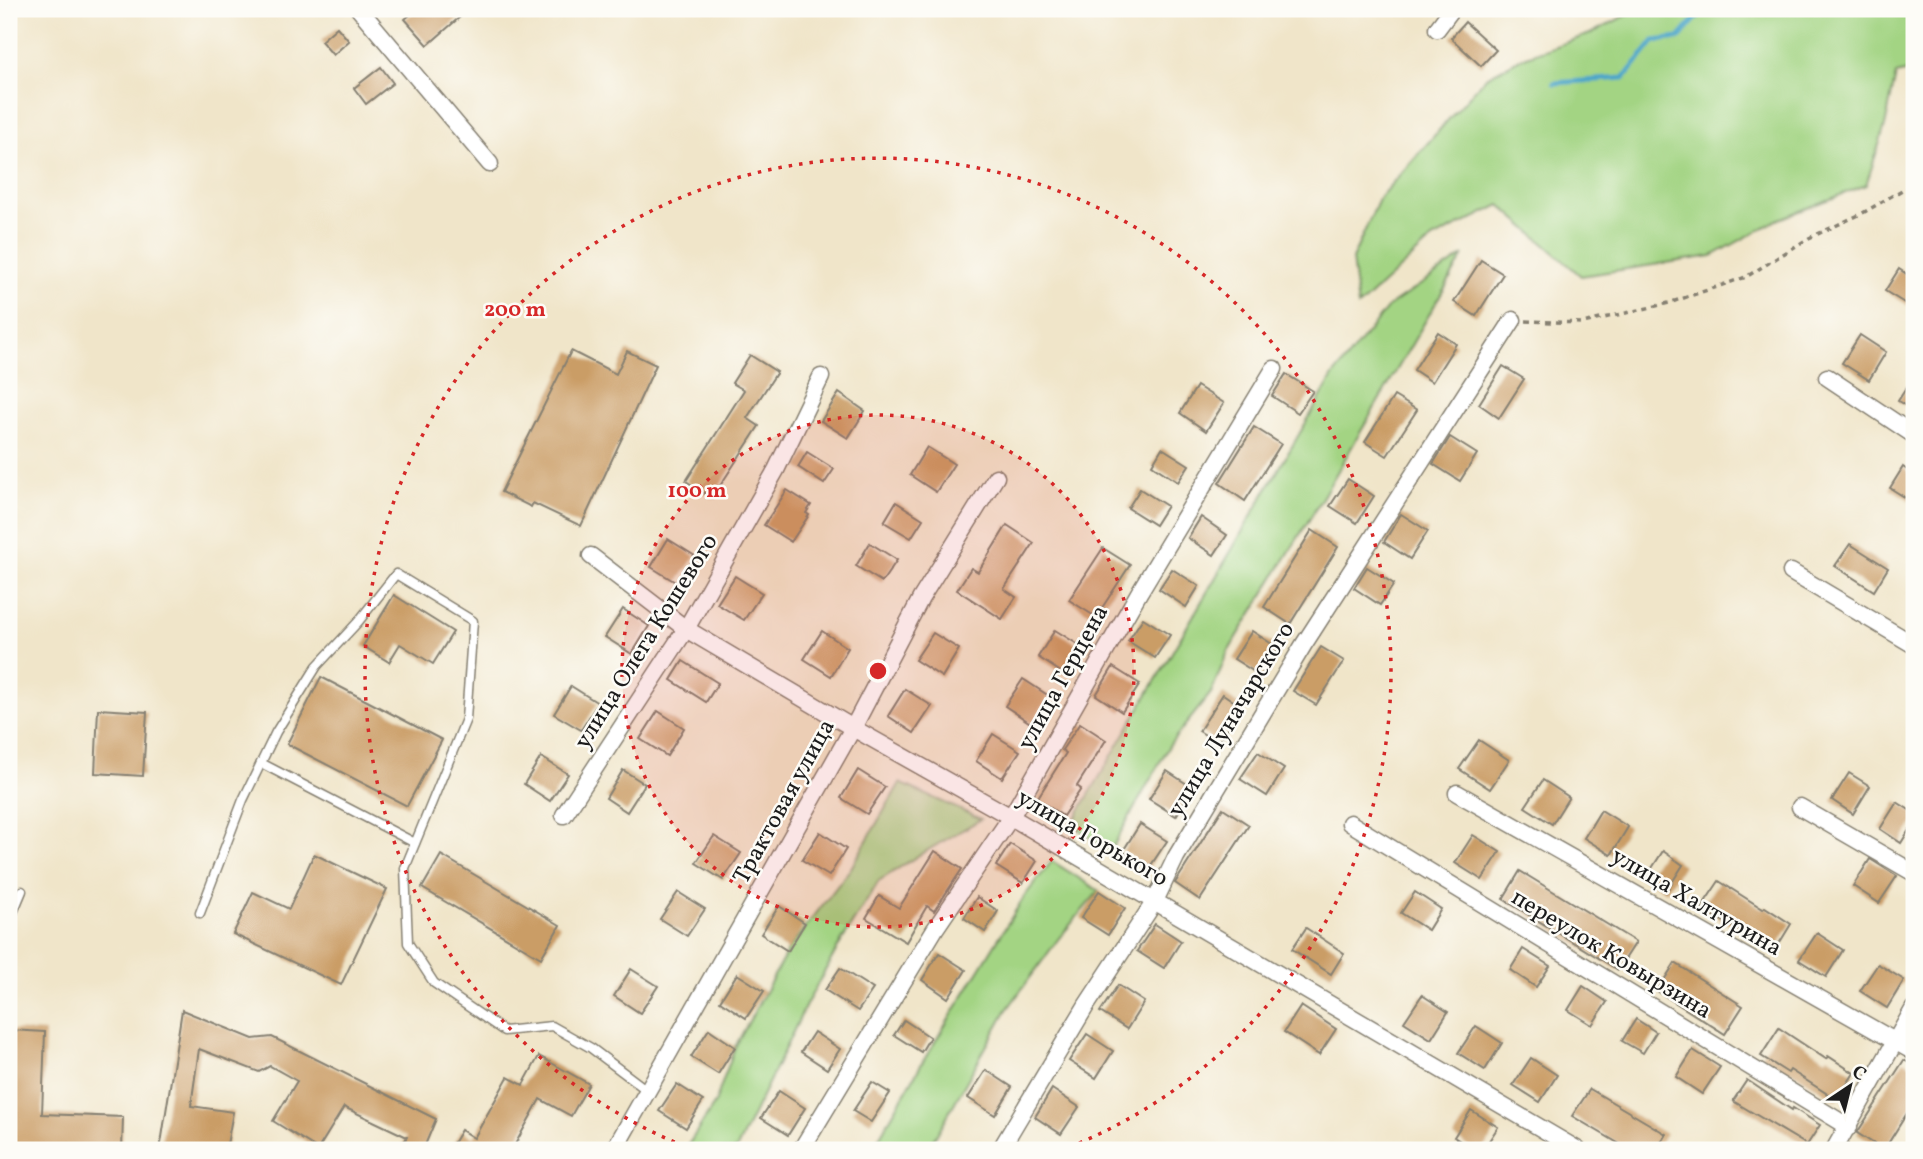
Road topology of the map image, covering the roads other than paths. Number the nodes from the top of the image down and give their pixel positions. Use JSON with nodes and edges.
{"nodes":[{"id":1,"x":359,"y":9,"type":"edge"},
{"id":2,"x":1452,"y":9,"type":"edge"},
{"id":3,"x":1437,"y":29,"type":"dead end"},
{"id":4,"x":490,"y":164,"type":"dead end"},
{"id":5,"x":1513,"y":320,"type":"road end"},
{"id":6,"x":1274,"y":369,"type":"dead end"},
{"id":7,"x":821,"y":377,"type":"dead end"},
{"id":8,"x":1827,"y":377,"type":"dead end"},
{"id":9,"x":1914,"y":435,"type":"edge"},
{"id":10,"x":996,"y":477,"type":"dead end"},
{"id":11,"x":591,"y":556,"type":"dead end"},
{"id":12,"x":1791,"y":572,"type":"dead end"},
{"id":13,"x":687,"y":629,"type":"junction"},
{"id":14,"x":1914,"y":645,"type":"edge"},
{"id":15,"x":853,"y":728,"type":"junction"},
{"id":16,"x":261,"y":763,"type":"junction"},
{"id":17,"x":1457,"y":793,"type":"dead end"},
{"id":18,"x":1800,"y":807,"type":"dead end"},
{"id":19,"x":564,"y":816,"type":"dead end"},
{"id":20,"x":1012,"y":817,"type":"junction"},
{"id":21,"x":1350,"y":823,"type":"dead end"},
{"id":22,"x":415,"y":842,"type":"junction"},
{"id":23,"x":1914,"y":873,"type":"edge"},
{"id":24,"x":22,"y":891,"type":"dead end"},
{"id":25,"x":1155,"y":901,"type":"junction"},
{"id":26,"x":200,"y":913,"type":"dead end"},
{"id":27,"x":9,"y":922,"type":"edge"},
{"id":28,"x":1914,"y":1007,"type":"edge"},
{"id":29,"x":1894,"y":1041,"type":"junction"},
{"id":30,"x":1914,"y":1052,"type":"edge"},
{"id":31,"x":648,"y":1091,"type":"junction"},
{"id":32,"x":1849,"y":1127,"type":"junction"},
{"id":33,"x":614,"y":1150,"type":"edge"},
{"id":34,"x":801,"y":1150,"type":"edge"},
{"id":35,"x":1000,"y":1150,"type":"edge"},
{"id":36,"x":1577,"y":1150,"type":"edge"},
{"id":37,"x":1834,"y":1150,"type":"edge"}],
"edges":[{"from":1,"to":4,"type":"street"},
{"from":2,"to":3,"type":"street"},
{"from":5,"to":25,"type":"street","name":"улица Луначарского"},
{"from":6,"to":20,"type":"street","name":"улица Герцена"},
{"from":7,"to":13,"type":"street","name":"улица Олега Кошевого"},
{"from":8,"to":9,"type":"street"},
{"from":10,"to":15,"type":"street","name":"Трактовая улица"},
{"from":11,"to":13,"type":"street","name":"улица Горького"},
{"from":12,"to":14,"type":"street"},
{"from":13,"to":15,"type":"street","name":"улица Горького"},
{"from":13,"to":19,"type":"street","name":"улица Олега Кошевого"},
{"from":15,"to":20,"type":"street","name":"улица Горького"},
{"from":15,"to":31,"type":"street","name":"Трактовая улица"},
{"from":16,"to":22,"type":"lane"},
{"from":16,"to":22,"type":"lane"},
{"from":16,"to":26,"type":"lane"},
{"from":17,"to":29,"type":"street","name":"улица Халтурина"},
{"from":18,"to":23,"type":"street"},
{"from":20,"to":25,"type":"street","name":"улица Горького"},
{"from":20,"to":34,"type":"street","name":"улица Герцена"},
{"from":21,"to":32,"type":"street","name":"переулок Ковырзина"},
{"from":22,"to":31,"type":"lane"},
{"from":24,"to":27,"type":"lane"},
{"from":25,"to":35,"type":"street","name":"улица Луначарского"},
{"from":25,"to":36,"type":"street","name":"улица Горького"},
{"from":28,"to":29,"type":"street"},
{"from":29,"to":30,"type":"street","name":"улица Халтурина"},
{"from":29,"to":32,"type":"street"},
{"from":31,"to":33,"type":"street","name":"Трактовая улица"},
{"from":32,"to":37,"type":"street"}]}
